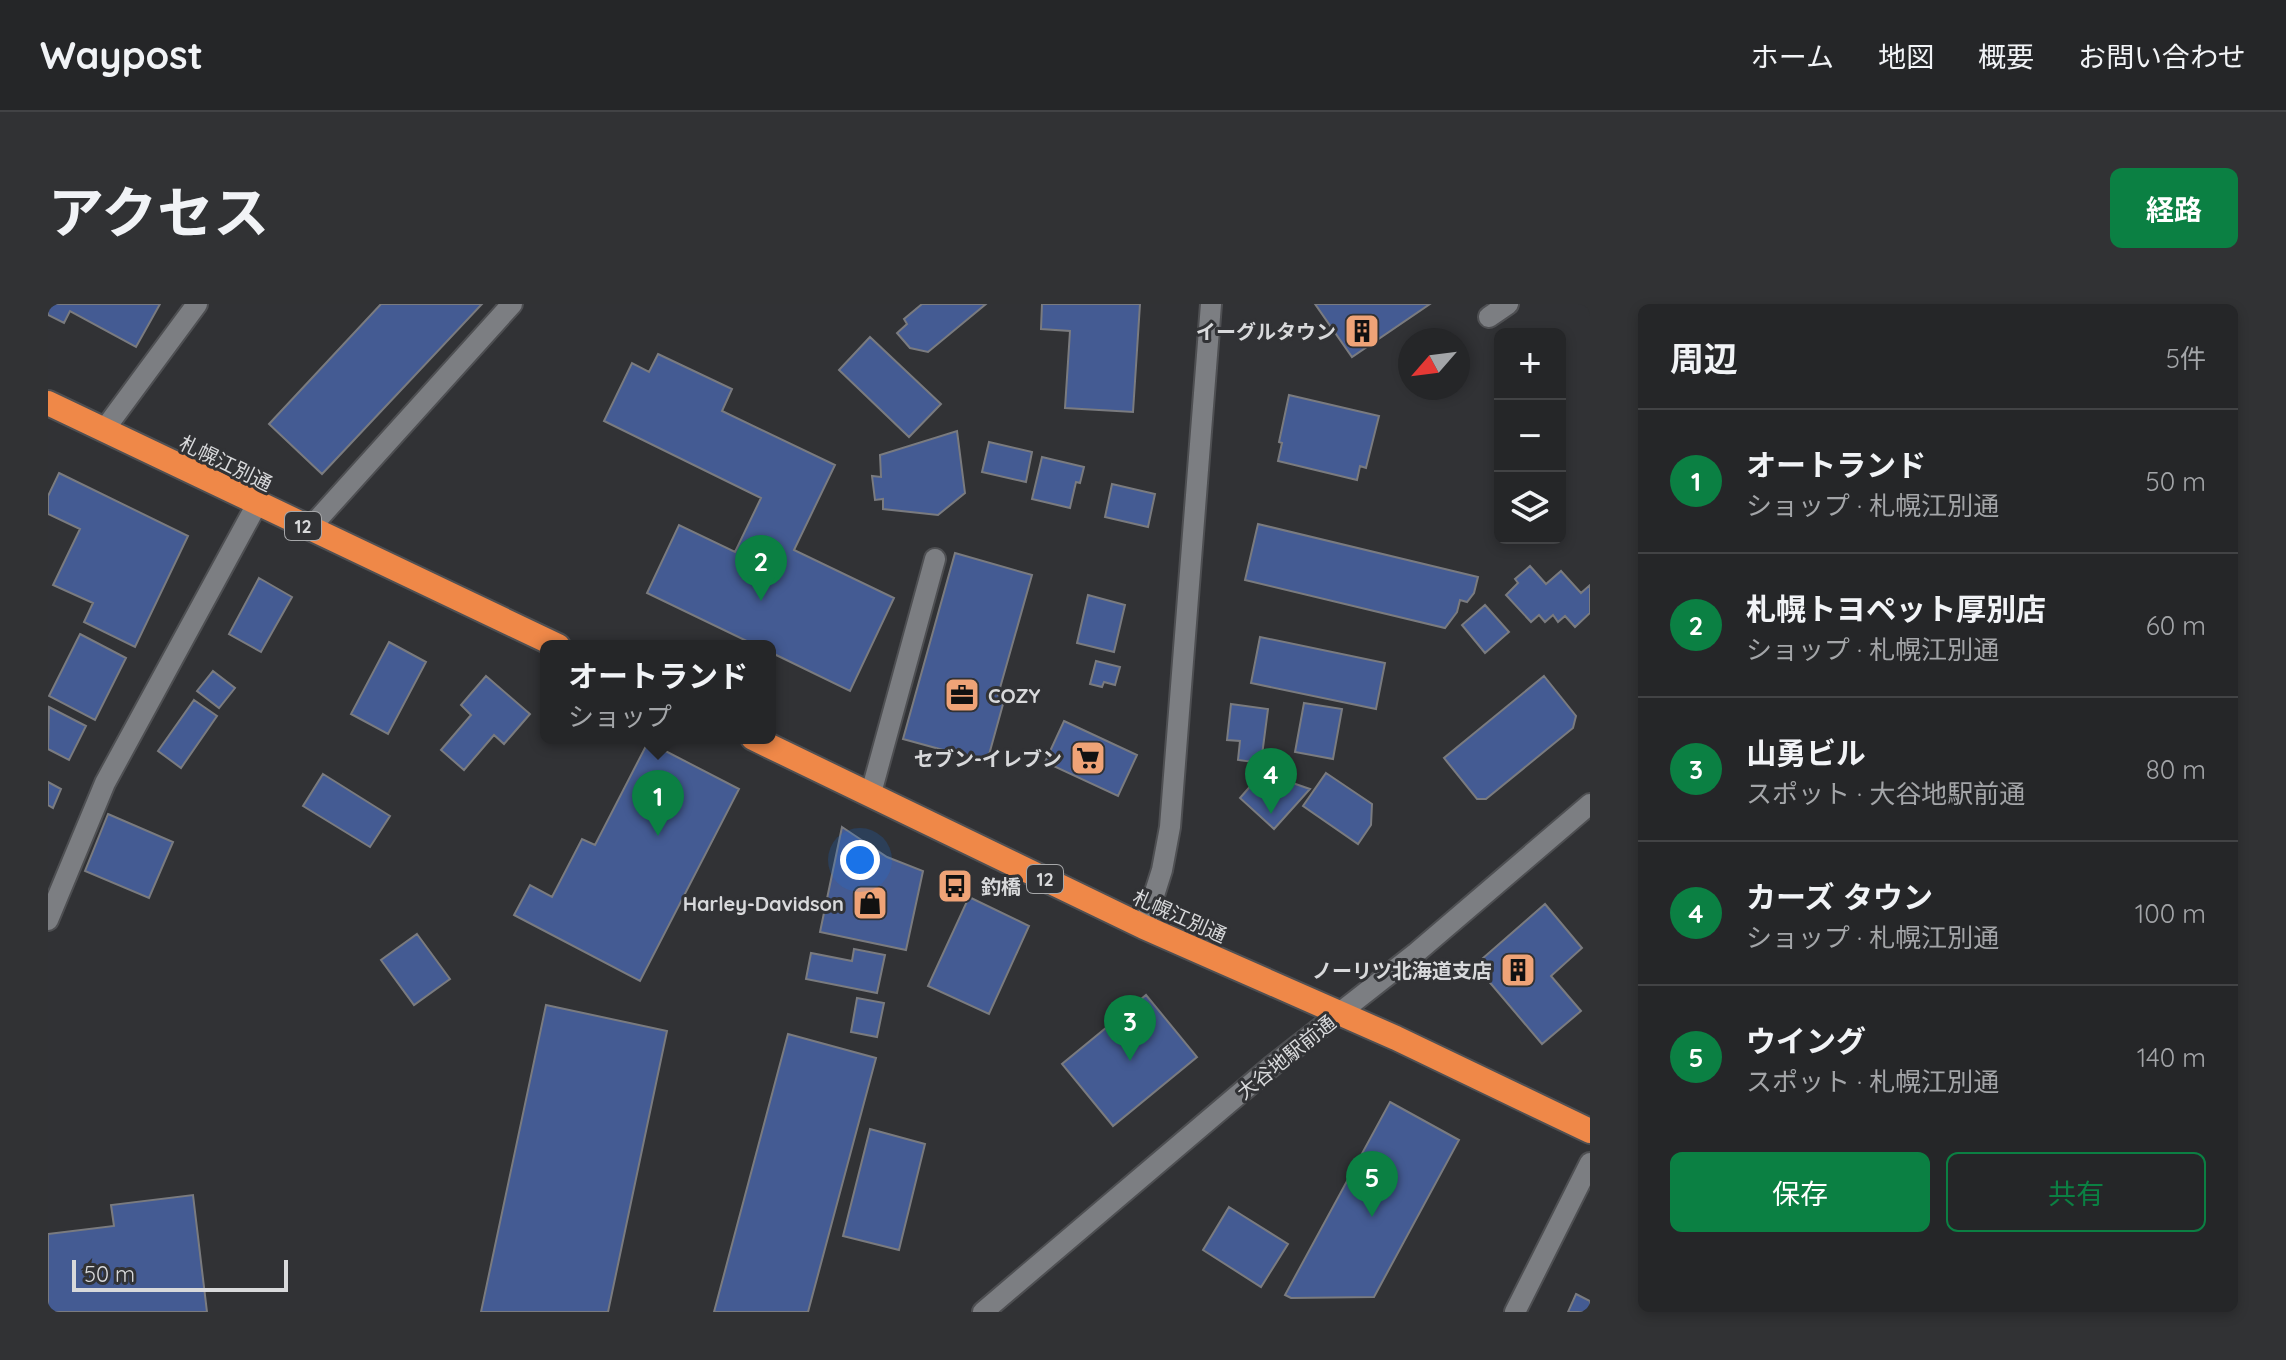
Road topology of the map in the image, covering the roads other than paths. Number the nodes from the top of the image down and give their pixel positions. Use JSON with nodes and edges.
{"nodes":[{"id":1,"x":197,"y":304,"type":"edge"},
{"id":2,"x":512,"y":304,"type":"edge"},
{"id":3,"x":1211,"y":304,"type":"edge"},
{"id":4,"x":1508,"y":304,"type":"edge"},
{"id":5,"x":1489,"y":317,"type":"dead end"},
{"id":6,"x":48,"y":403,"type":"edge"},
{"id":7,"x":104,"y":430,"type":"junction"},
{"id":8,"x":257,"y":504,"type":"junction"},
{"id":9,"x":309,"y":529,"type":"junction"},
{"id":10,"x":935,"y":559,"type":"dead end"},
{"id":11,"x":545,"y":640,"type":"edge"},
{"id":12,"x":766,"y":744,"type":"edge"},
{"id":13,"x":871,"y":793,"type":"junction"},
{"id":14,"x":1590,"y":804,"type":"edge"},
{"id":15,"x":50,"y":910,"type":"edge"},
{"id":16,"x":1144,"y":927,"type":"junction"},
{"id":17,"x":1340,"y":1013,"type":"junction"},
{"id":18,"x":1590,"y":1131,"type":"edge"},
{"id":19,"x":1590,"y":1163,"type":"edge"},
{"id":20,"x":983,"y":1312,"type":"edge"},
{"id":21,"x":1515,"y":1312,"type":"edge"}],
"edges":[{"from":1,"to":7,"type":"street"},
{"from":2,"to":9,"type":"street"},
{"from":3,"to":16,"type":"street"},
{"from":4,"to":5,"type":"street"},
{"from":6,"to":7,"type":"highway","name":"札幌江別通","number":"12"},
{"from":7,"to":8,"type":"highway","name":"札幌江別通","number":"12"},
{"from":8,"to":9,"type":"highway","name":"札幌江別通","number":"12"},
{"from":8,"to":15,"type":"street"},
{"from":9,"to":11,"type":"highway","name":"札幌江別通","number":"12"},
{"from":10,"to":13,"type":"street"},
{"from":12,"to":13,"type":"highway","name":"札幌江別通","number":"12"},
{"from":13,"to":16,"type":"highway","name":"札幌江別通","number":"12"},
{"from":14,"to":17,"type":"street","name":"大谷地駅前通"},
{"from":16,"to":17,"type":"highway","name":"札幌江別通","number":"12"},
{"from":17,"to":18,"type":"highway","name":"札幌江別通","number":"12"},
{"from":17,"to":20,"type":"street","name":"大谷地駅前通"},
{"from":19,"to":21,"type":"street"}]}
